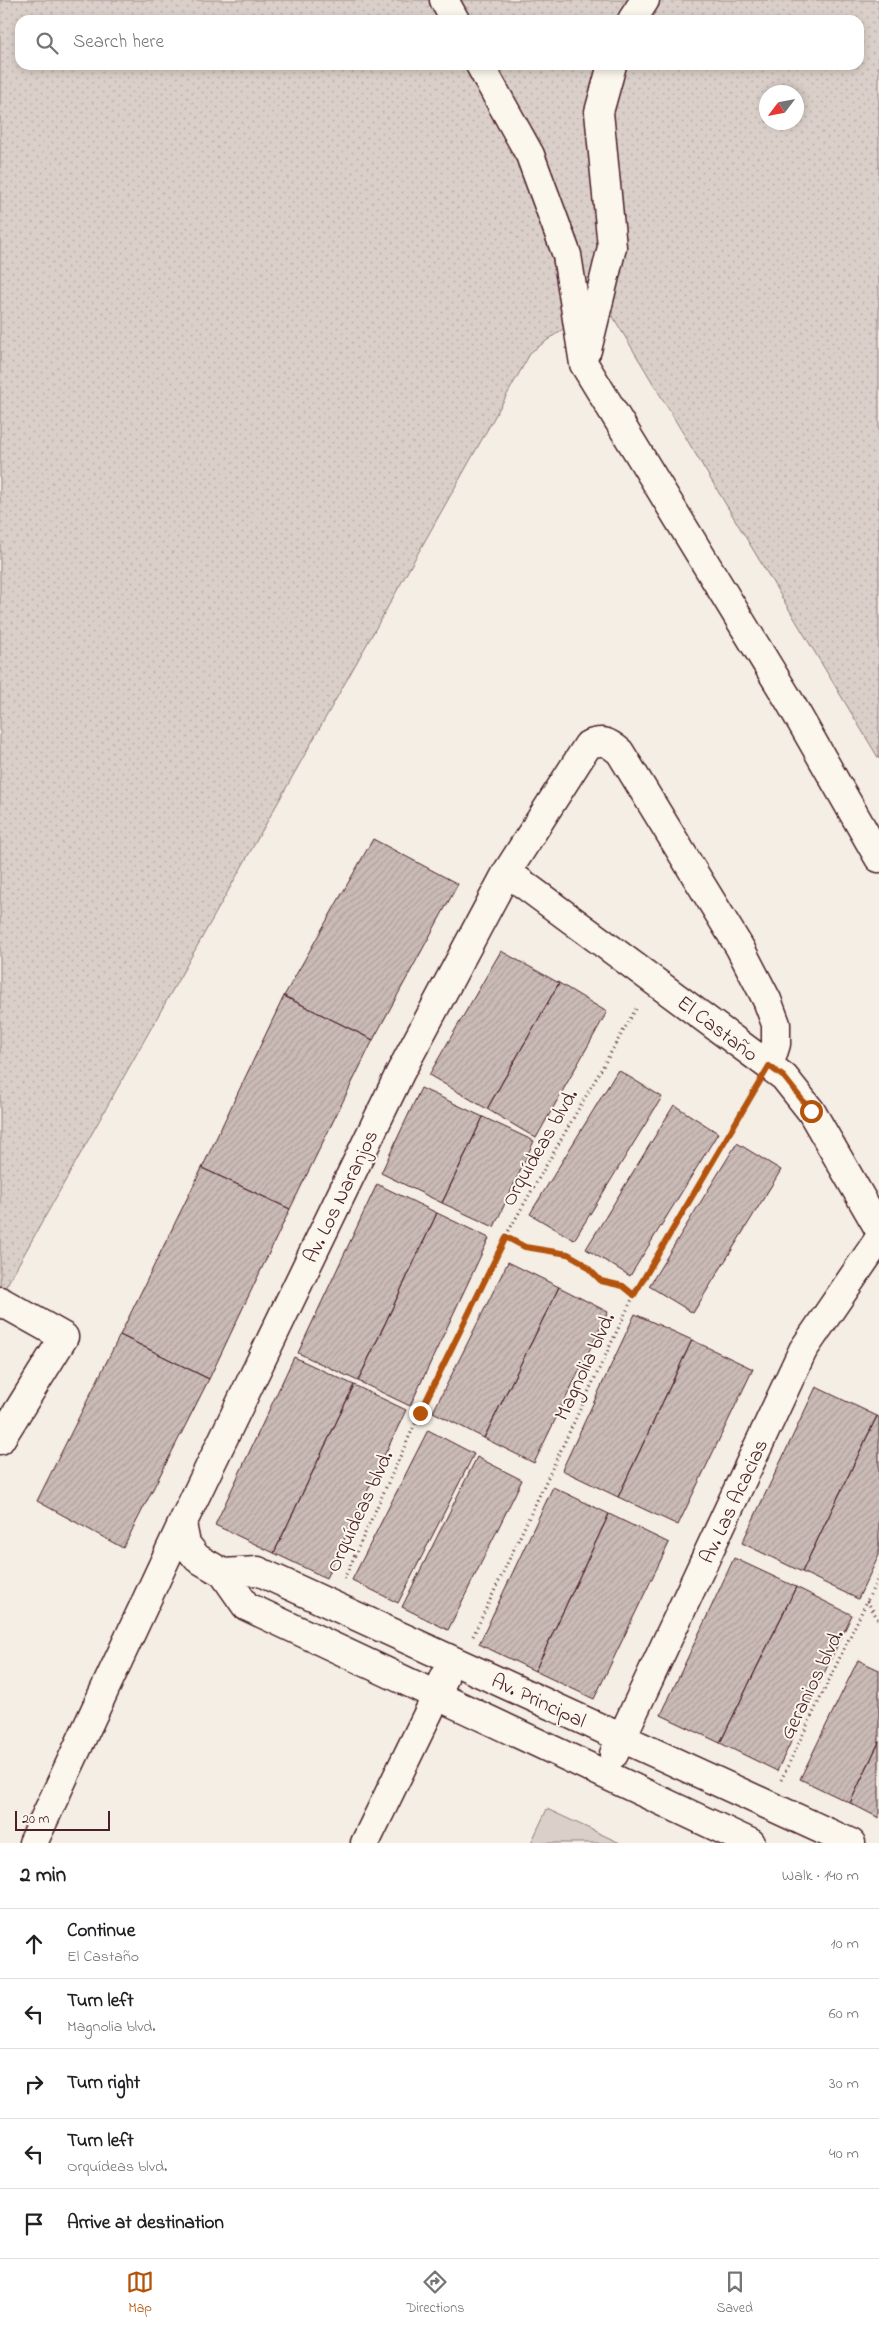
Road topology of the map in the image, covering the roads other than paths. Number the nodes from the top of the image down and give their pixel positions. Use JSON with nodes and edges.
{"nodes":[{"id":1,"x":444,"y":0,"type":"edge"},
{"id":2,"x":645,"y":0,"type":"edge"},
{"id":3,"x":452,"y":15,"type":"edge"},
{"id":4,"x":635,"y":15,"type":"edge"},
{"id":5,"x":483,"y":70,"type":"edge"},
{"id":6,"x":611,"y":70,"type":"edge"},
{"id":7,"x":584,"y":364,"type":"junction"},
{"id":8,"x":879,"y":858,"type":"edge"},
{"id":9,"x":507,"y":872,"type":"junction"},
{"id":10,"x":769,"y":1066,"type":"junction"},
{"id":11,"x":879,"y":1229,"type":"edge"},
{"id":12,"x":879,"y":1239,"type":"edge"},
{"id":13,"x":0,"y":1301,"type":"edge"},
{"id":14,"x":0,"y":1440,"type":"edge"},
{"id":15,"x":182,"y":1524,"type":"junction"},
{"id":16,"x":223,"y":1573,"type":"junction"},
{"id":17,"x":455,"y":1661,"type":"junction"},
{"id":18,"x":437,"y":1695,"type":"junction"},
{"id":19,"x":622,"y":1738,"type":"junction"},
{"id":20,"x":605,"y":1773,"type":"junction"},
{"id":21,"x":33,"y":1843,"type":"edge"},
{"id":22,"x":365,"y":1843,"type":"edge"},
{"id":23,"x":751,"y":1843,"type":"edge"},
{"id":24,"x":851,"y":1843,"type":"edge"}],
"edges":[{"from":1,"to":3,"type":"street"},
{"from":2,"to":4,"type":"street"},
{"from":5,"to":7,"type":"street"},
{"from":6,"to":7,"type":"street"},
{"from":7,"to":8,"type":"street"},
{"from":9,"to":10,"type":"street","name":"El Castaño"},
{"from":9,"to":10,"type":"street","name":"Av. Los Naranjos"},
{"from":9,"to":15,"type":"street","name":"Av. Los Naranjos"},
{"from":10,"to":11,"type":"street","name":"El Castaño"},
{"from":12,"to":19,"type":"street","name":"Av. Las Acacias"},
{"from":13,"to":14,"type":"street"},
{"from":15,"to":16,"type":"street","name":"Av. Principal"},
{"from":15,"to":21,"type":"street","name":"Av. Los Naranjos"},
{"from":16,"to":17,"type":"street","name":"Av. Principal"},
{"from":16,"to":18,"type":"street","name":"Av. Principal"},
{"from":17,"to":18,"type":"street"},
{"from":17,"to":19,"type":"street","name":"Av. Principal"},
{"from":18,"to":20,"type":"street","name":"Av. Principal"},
{"from":18,"to":22,"type":"street"},
{"from":19,"to":20,"type":"street","name":"Av. Las Acacias"},
{"from":19,"to":24,"type":"street","name":"Av. Principal"},
{"from":20,"to":23,"type":"street","name":"Av. Principal"}]}
